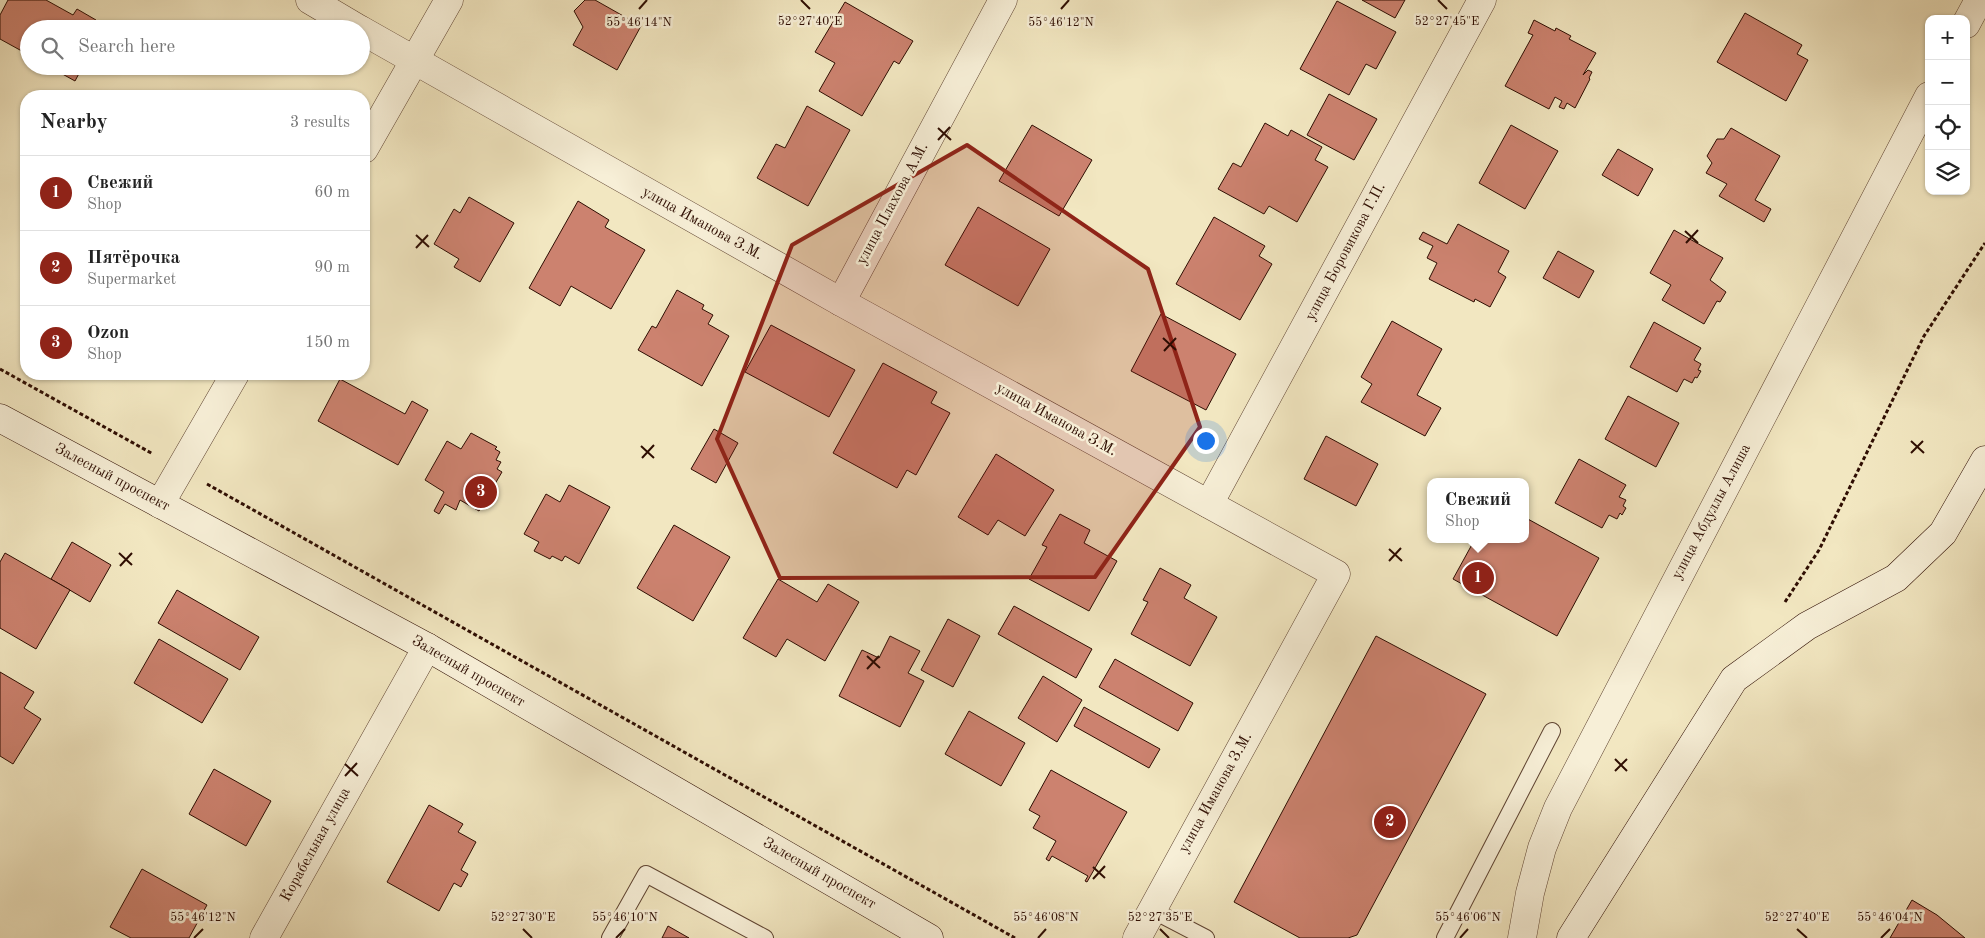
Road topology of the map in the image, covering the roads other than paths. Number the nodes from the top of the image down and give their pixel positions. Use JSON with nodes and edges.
{"nodes":[{"id":1,"x":310,"y":0,"type":"edge"},
{"id":2,"x":448,"y":0,"type":"edge"},
{"id":3,"x":1003,"y":0,"type":"edge"},
{"id":4,"x":1482,"y":0,"type":"edge"},
{"id":5,"x":1978,"y":0,"type":"edge"},
{"id":6,"x":1970,"y":16,"type":"edge"},
{"id":7,"x":343,"y":20,"type":"edge"},
{"id":8,"x":370,"y":36,"type":"edge"},
{"id":9,"x":414,"y":61,"type":"junction"},
{"id":10,"x":1925,"y":104,"type":"edge"},
{"id":11,"x":370,"y":138,"type":"edge"},
{"id":12,"x":840,"y":302,"type":"junction"},
{"id":13,"x":232,"y":380,"type":"edge"},
{"id":14,"x":0,"y":418,"type":"edge"},
{"id":15,"x":1985,"y":460,"type":"edge"},
{"id":16,"x":160,"y":504,"type":"junction"},
{"id":17,"x":1210,"y":504,"type":"junction"},
{"id":18,"x":427,"y":647,"type":"junction"},
{"id":19,"x":1552,"y":731,"type":"dead end"},
{"id":20,"x":1152,"y":910,"type":"junction"},
{"id":21,"x":264,"y":938,"type":"edge"},
{"id":22,"x":610,"y":938,"type":"edge"},
{"id":23,"x":765,"y":938,"type":"edge"},
{"id":24,"x":930,"y":938,"type":"edge"},
{"id":25,"x":1136,"y":938,"type":"edge"},
{"id":26,"x":1206,"y":938,"type":"edge"},
{"id":27,"x":1445,"y":938,"type":"edge"},
{"id":28,"x":1522,"y":938,"type":"edge"},
{"id":29,"x":1571,"y":938,"type":"edge"}],
"edges":[{"from":1,"to":7,"type":"street","name":"улица Иманова З.М."},
{"from":2,"to":9,"type":"street"},
{"from":3,"to":12,"type":"street","name":"улица Плахова А.М."},
{"from":4,"to":17,"type":"street","name":"улица Боровикова Г.П."},
{"from":5,"to":6,"type":"street"},
{"from":8,"to":9,"type":"street","name":"улица Иманова З.М."},
{"from":9,"to":11,"type":"street"},
{"from":9,"to":12,"type":"street","name":"улица Иманова З.М."},
{"from":10,"to":28,"type":"street","name":"улица Абдуллы Алиша"},
{"from":12,"to":17,"type":"street","name":"улица Иманова З.М."},
{"from":13,"to":16,"type":"street"},
{"from":14,"to":16,"type":"street","name":"Залесный проспект"},
{"from":15,"to":29,"type":"street"},
{"from":16,"to":18,"type":"street","name":"Залесный проспект"},
{"from":17,"to":20,"type":"street","name":"улица Иманова З.М."},
{"from":18,"to":21,"type":"street","name":"Корабельная улица"},
{"from":18,"to":24,"type":"street","name":"Залесный проспект"},
{"from":19,"to":27,"type":"lane"},
{"from":20,"to":25,"type":"street","name":"улица Иманова З.М."},
{"from":20,"to":26,"type":"lane"},
{"from":22,"to":23,"type":"lane"}]}
